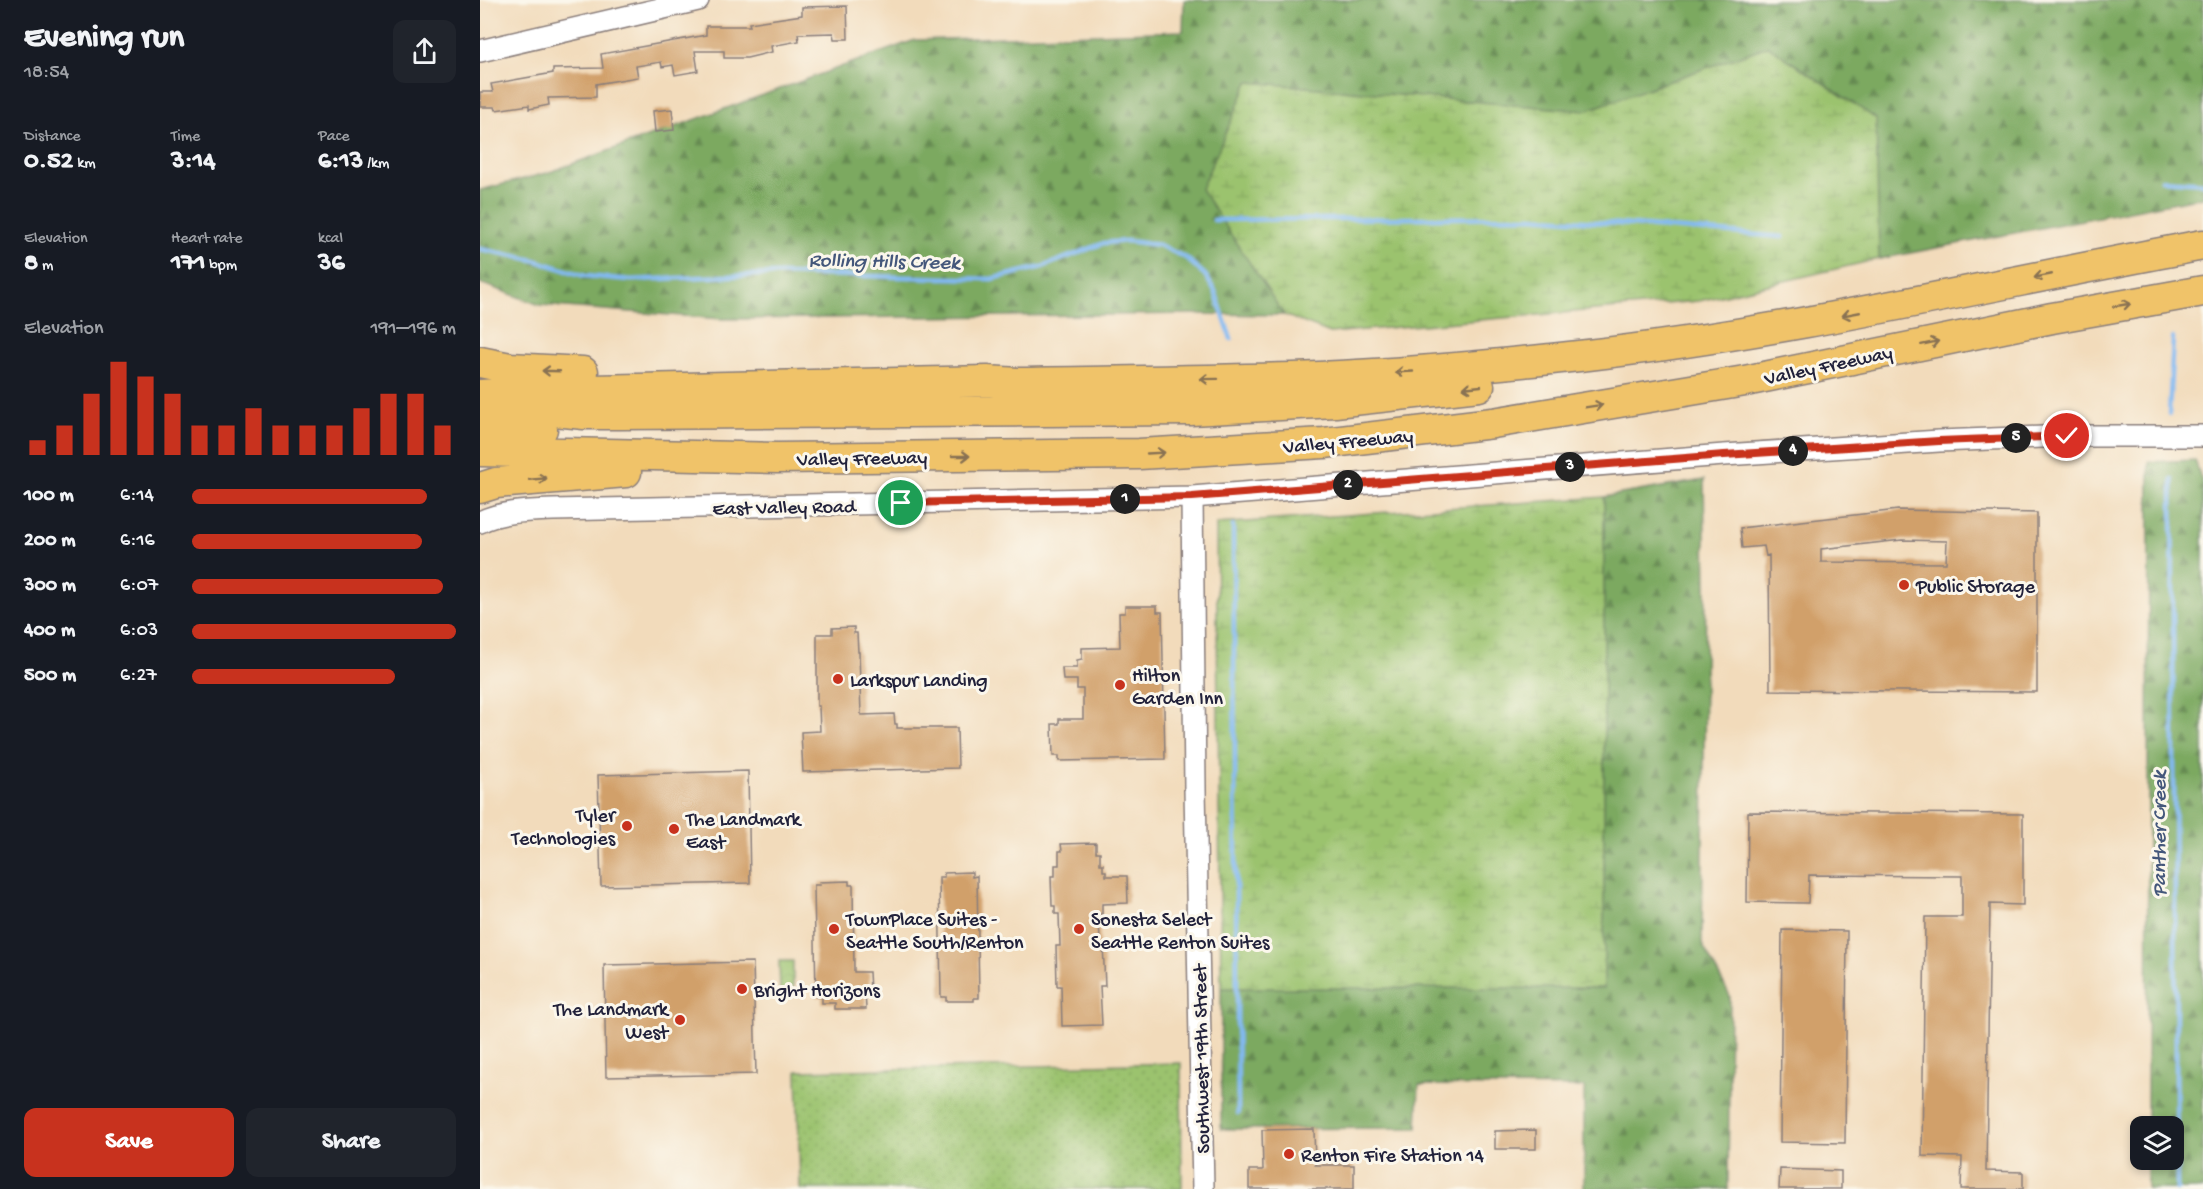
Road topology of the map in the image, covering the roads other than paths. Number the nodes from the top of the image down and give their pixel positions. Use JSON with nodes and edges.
{"nodes":[{"id":1,"x":698,"y":0,"type":"edge"},
{"id":2,"x":480,"y":51,"type":"edge"},
{"id":3,"x":2203,"y":244,"type":"edge"},
{"id":4,"x":2203,"y":291,"type":"edge"},
{"id":5,"x":1795,"y":325,"type":"junction"},
{"id":6,"x":480,"y":362,"type":"edge"},
{"id":7,"x":987,"y":381,"type":"junction"},
{"id":8,"x":480,"y":395,"type":"edge"},
{"id":9,"x":480,"y":401,"type":"edge"},
{"id":10,"x":1537,"y":416,"type":"junction"},
{"id":11,"x":480,"y":421,"type":"edge"},
{"id":12,"x":669,"y":424,"type":"junction"},
{"id":13,"x":2203,"y":436,"type":"edge"},
{"id":14,"x":480,"y":451,"type":"edge"},
{"id":15,"x":777,"y":458,"type":"junction"},
{"id":16,"x":480,"y":488,"type":"edge"},
{"id":17,"x":1192,"y":497,"type":"junction"},
{"id":18,"x":480,"y":522,"type":"edge"},
{"id":19,"x":1203,"y":1189,"type":"edge"}],
"edges":[{"from":1,"to":2,"type":"street"},
{"from":3,"to":5,"type":"highway","one_way":true},
{"from":10,"to":4,"type":"highway","name":"Valley Freeway","one_way":true},
{"from":5,"to":7,"type":"highway","one_way":true},
{"from":5,"to":12,"type":"highway","one_way":true},
{"from":7,"to":6,"type":"highway","one_way":true},
{"from":7,"to":8,"type":"highway"},
{"from":9,"to":12,"type":"highway"},
{"from":10,"to":12,"type":"highway"},
{"from":15,"to":10,"type":"highway","name":"Valley Freeway","one_way":true},
{"from":11,"to":12,"type":"highway"},
{"from":13,"to":17,"type":"street","name":"East Valley Road"},
{"from":14,"to":15,"type":"highway","name":"Valley Freeway"},
{"from":16,"to":15,"type":"highway","one_way":true},
{"from":17,"to":18,"type":"street","name":"East Valley Road"},
{"from":17,"to":19,"type":"street","name":"Southwest 19th Street"}]}
